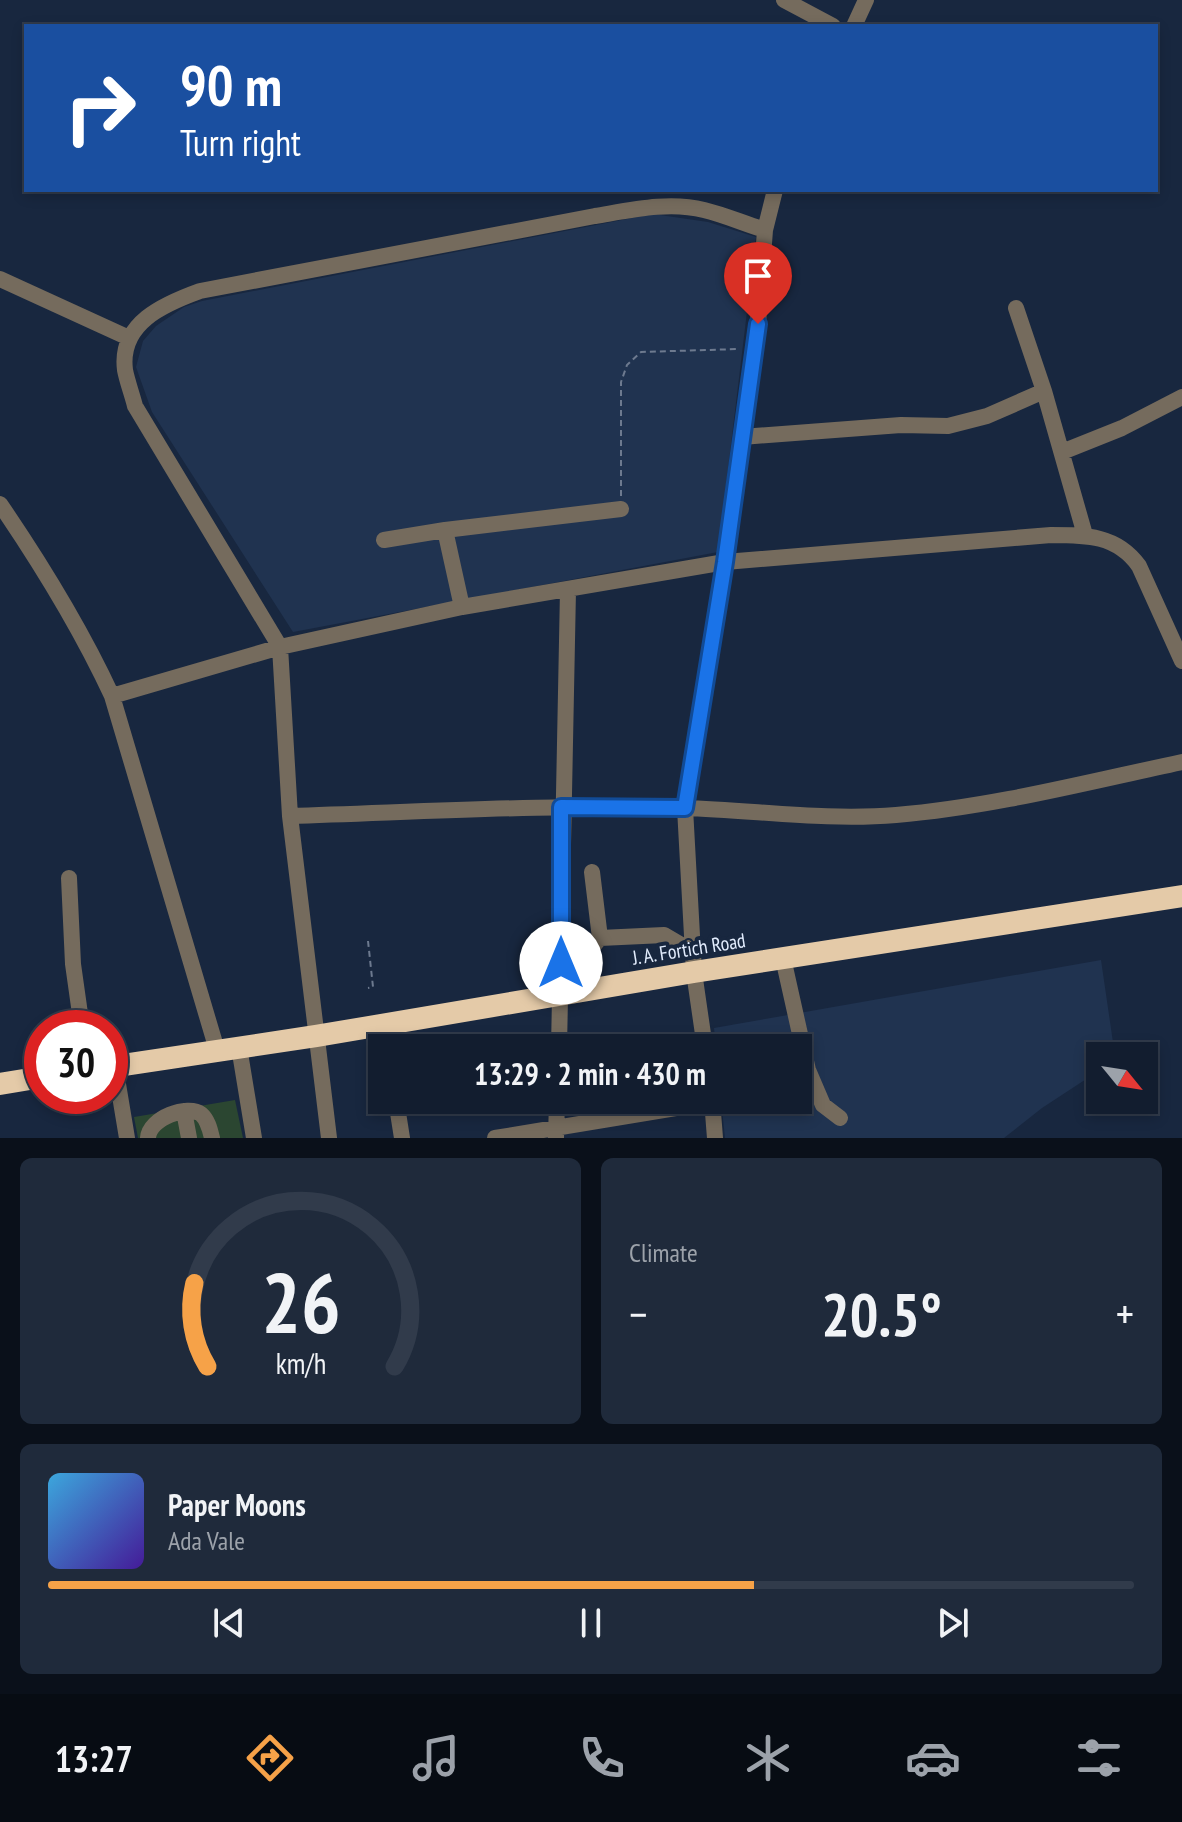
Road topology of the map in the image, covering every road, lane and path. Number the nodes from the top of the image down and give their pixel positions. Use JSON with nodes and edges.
{"nodes":[{"id":1,"x":784,"y":0,"type":"edge"},
{"id":2,"x":866,"y":0,"type":"edge"},
{"id":3,"x":829,"y":24,"type":"edge"},
{"id":4,"x":855,"y":24,"type":"edge"},
{"id":5,"x":774,"y":192,"type":"edge"},
{"id":6,"x":765,"y":230,"type":"junction"},
{"id":7,"x":0,"y":279,"type":"edge"},
{"id":8,"x":1016,"y":308,"type":"dead end"},
{"id":9,"x":129,"y":338,"type":"junction"},
{"id":10,"x":755,"y":349,"type":"junction"},
{"id":11,"x":1044,"y":391,"type":"junction"},
{"id":12,"x":1182,"y":397,"type":"edge"},
{"id":13,"x":742,"y":437,"type":"junction"},
{"id":14,"x":1062,"y":452,"type":"junction"},
{"id":15,"x":0,"y":504,"type":"edge"},
{"id":16,"x":621,"y":509,"type":"joint"},
{"id":17,"x":445,"y":530,"type":"junction"},
{"id":18,"x":1085,"y":535,"type":"junction"},
{"id":19,"x":384,"y":540,"type":"dead end"},
{"id":20,"x":725,"y":562,"type":"junction"},
{"id":21,"x":568,"y":590,"type":"junction"},
{"id":22,"x":462,"y":607,"type":"junction"},
{"id":23,"x":280,"y":647,"type":"junction"},
{"id":24,"x":1182,"y":661,"type":"edge"},
{"id":25,"x":112,"y":696,"type":"junction"},
{"id":26,"x":1182,"y":762,"type":"edge"},
{"id":27,"x":561,"y":807,"type":"junction"},
{"id":28,"x":685,"y":808,"type":"junction"},
{"id":29,"x":290,"y":816,"type":"junction"},
{"id":30,"x":592,"y":872,"type":"dead end"},
{"id":31,"x":69,"y":878,"type":"dead end"},
{"id":32,"x":1182,"y":896,"type":"edge"},
{"id":33,"x":600,"y":938,"type":"junction"},
{"id":34,"x":368,"y":941,"type":"dead end"},
{"id":35,"x":783,"y":958,"type":"junction"},
{"id":36,"x":693,"y":962,"type":"junction"},
{"id":37,"x":368,"y":988,"type":"dead end"},
{"id":38,"x":561,"y":994,"type":"junction"},
{"id":39,"x":79,"y":1010,"type":"edge"},
{"id":40,"x":384,"y":1024,"type":"junction"},
{"id":41,"x":386,"y":1034,"type":"edge"},
{"id":42,"x":560,"y":1034,"type":"edge"},
{"id":43,"x":703,"y":1034,"type":"edge"},
{"id":44,"x":316,"y":1036,"type":"junction"},
{"id":45,"x":228,"y":1049,"type":"junction"},
{"id":46,"x":128,"y":1064,"type":"edge"},
{"id":47,"x":24,"y":1080,"type":"edge"},
{"id":48,"x":0,"y":1084,"type":"edge"},
{"id":49,"x":184,"y":1111,"type":"junction"},
{"id":50,"x":122,"y":1114,"type":"edge"},
{"id":51,"x":398,"y":1114,"type":"edge"},
{"id":52,"x":649,"y":1114,"type":"edge"},
{"id":53,"x":713,"y":1114,"type":"edge"},
{"id":54,"x":840,"y":1118,"type":"dead end"},
{"id":55,"x":556,"y":1133,"type":"edge"},
{"id":56,"x":127,"y":1138,"type":"edge"},
{"id":57,"x":148,"y":1138,"type":"edge"},
{"id":58,"x":189,"y":1138,"type":"edge"},
{"id":59,"x":212,"y":1138,"type":"edge"},
{"id":60,"x":254,"y":1138,"type":"edge"},
{"id":61,"x":329,"y":1138,"type":"edge"},
{"id":62,"x":402,"y":1138,"type":"edge"},
{"id":63,"x":495,"y":1138,"type":"edge"},
{"id":64,"x":715,"y":1138,"type":"edge"}],
"edges":[{"from":1,"to":3,"type":"street"},
{"from":2,"to":4,"type":"street"},
{"from":5,"to":6,"type":"street"},
{"from":6,"to":9,"type":"street"},
{"from":6,"to":10,"type":"street"},
{"from":7,"to":9,"type":"street"},
{"from":8,"to":11,"type":"street"},
{"from":9,"to":23,"type":"street"},
{"from":10,"to":13,"type":"street"},
{"from":10,"to":16,"type":"path"},
{"from":11,"to":13,"type":"street"},
{"from":11,"to":14,"type":"street"},
{"from":12,"to":14,"type":"street"},
{"from":13,"to":20,"type":"street"},
{"from":14,"to":18,"type":"street"},
{"from":15,"to":25,"type":"street"},
{"from":16,"to":17,"type":"street"},
{"from":17,"to":19,"type":"street"},
{"from":17,"to":22,"type":"street"},
{"from":18,"to":20,"type":"street"},
{"from":18,"to":24,"type":"street"},
{"from":20,"to":21,"type":"street"},
{"from":20,"to":28,"type":"street"},
{"from":21,"to":22,"type":"street"},
{"from":21,"to":27,"type":"street"},
{"from":22,"to":23,"type":"street"},
{"from":23,"to":25,"type":"street"},
{"from":23,"to":29,"type":"street"},
{"from":25,"to":45,"type":"street"},
{"from":26,"to":28,"type":"street"},
{"from":27,"to":28,"type":"street"},
{"from":27,"to":29,"type":"street"},
{"from":27,"to":38,"type":"street"},
{"from":28,"to":36,"type":"street"},
{"from":29,"to":44,"type":"street"},
{"from":30,"to":33,"type":"street"},
{"from":31,"to":39,"type":"street"},
{"from":32,"to":35,"type":"highway","name":"J. A. Fortich Road"},
{"from":33,"to":36,"type":"street"},
{"from":33,"to":38,"type":"street"},
{"from":34,"to":37,"type":"path"},
{"from":35,"to":36,"type":"highway","name":"J. A. Fortich Road"},
{"from":35,"to":54,"type":"street"},
{"from":36,"to":38,"type":"highway","name":"J. A. Fortich Road"},
{"from":36,"to":43,"type":"street"},
{"from":38,"to":40,"type":"highway","name":"J. A. Fortich Road"},
{"from":38,"to":42,"type":"street"},
{"from":40,"to":41,"type":"street"},
{"from":40,"to":44,"type":"highway","name":"J. A. Fortich Road"},
{"from":44,"to":45,"type":"highway","name":"J. A. Fortich Road"},
{"from":44,"to":61,"type":"street"},
{"from":45,"to":46,"type":"highway","name":"J. A. Fortich Road"},
{"from":45,"to":60,"type":"street"},
{"from":47,"to":48,"type":"highway"},
{"from":49,"to":57,"type":"street"},
{"from":49,"to":58,"type":"street"},
{"from":49,"to":59,"type":"street"},
{"from":50,"to":56,"type":"street"},
{"from":51,"to":62,"type":"street"},
{"from":52,"to":55,"type":"street"},
{"from":53,"to":64,"type":"street"},
{"from":55,"to":63,"type":"street"}]}
